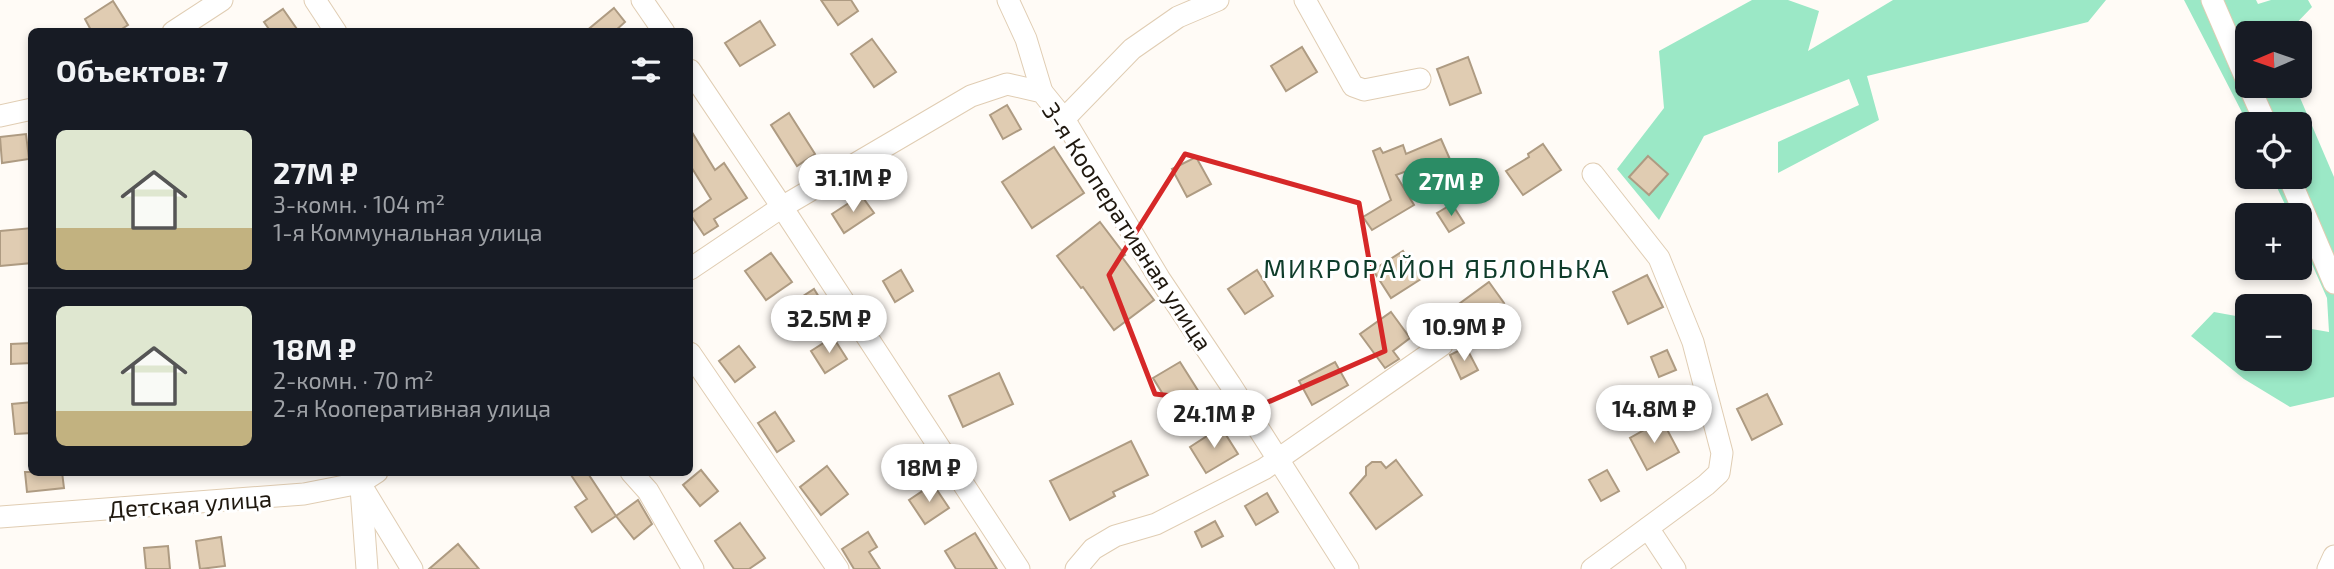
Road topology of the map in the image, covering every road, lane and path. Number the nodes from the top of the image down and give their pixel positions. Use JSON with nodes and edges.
{"nodes":[{"id":1,"x":222,"y":0,"type":"edge"},
{"id":2,"x":315,"y":0,"type":"edge"},
{"id":3,"x":642,"y":0,"type":"edge"},
{"id":4,"x":1008,"y":0,"type":"edge"},
{"id":5,"x":1218,"y":0,"type":"edge"},
{"id":6,"x":1305,"y":0,"type":"edge"},
{"id":7,"x":2212,"y":0,"type":"edge"},
{"id":8,"x":179,"y":28,"type":"edge"},
{"id":9,"x":333,"y":28,"type":"edge"},
{"id":10,"x":661,"y":28,"type":"edge"},
{"id":11,"x":2235,"y":53,"type":"edge"},
{"id":12,"x":693,"y":74,"type":"edge"},
{"id":13,"x":1420,"y":79,"type":"dead end"},
{"id":14,"x":1042,"y":92,"type":"junction"},
{"id":15,"x":28,"y":110,"type":"edge"},
{"id":16,"x":0,"y":116,"type":"edge"},
{"id":17,"x":1064,"y":119,"type":"junction"},
{"id":18,"x":1592,"y":174,"type":"dead end"},
{"id":19,"x":2294,"y":189,"type":"edge"},
{"id":20,"x":782,"y":207,"type":"junction"},
{"id":21,"x":693,"y":268,"type":"edge"},
{"id":22,"x":2334,"y":283,"type":"edge"},
{"id":23,"x":1442,"y":345,"type":"dead end"},
{"id":24,"x":693,"y":357,"type":"edge"},
{"id":25,"x":1277,"y":460,"type":"junction"},
{"id":26,"x":363,"y":476,"type":"edge"},
{"id":27,"x":635,"y":476,"type":"edge"},
{"id":28,"x":0,"y":517,"type":"edge"},
{"id":29,"x":1648,"y":528,"type":"junction"},
{"id":30,"x":2334,"y":556,"type":"edge"},
{"id":31,"x":367,"y":569,"type":"edge"},
{"id":32,"x":412,"y":569,"type":"edge"},
{"id":33,"x":693,"y":569,"type":"edge"},
{"id":34,"x":838,"y":569,"type":"edge"},
{"id":35,"x":1018,"y":569,"type":"edge"},
{"id":36,"x":1076,"y":569,"type":"edge"},
{"id":37,"x":1348,"y":569,"type":"edge"},
{"id":38,"x":1592,"y":569,"type":"edge"},
{"id":39,"x":1675,"y":569,"type":"edge"},
{"id":40,"x":2328,"y":569,"type":"edge"}],
"edges":[{"from":1,"to":8,"type":"street"},
{"from":2,"to":9,"type":"street"},
{"from":3,"to":10,"type":"street"},
{"from":4,"to":14,"type":"street"},
{"from":5,"to":17,"type":"street"},
{"from":6,"to":13,"type":"street"},
{"from":7,"to":11,"type":"street"},
{"from":12,"to":20,"type":"street"},
{"from":14,"to":17,"type":"street","name":"3-я Кооперативная улица"},
{"from":14,"to":20,"type":"street","name":"3-я Кооперативная улица"},
{"from":15,"to":16,"type":"street"},
{"from":17,"to":25,"type":"street","name":"3-я Кооперативная улица"},
{"from":18,"to":29,"type":"street"},
{"from":19,"to":22,"type":"street"},
{"from":20,"to":21,"type":"street"},
{"from":20,"to":35,"type":"street"},
{"from":23,"to":25,"type":"street"},
{"from":24,"to":34,"type":"street"},
{"from":25,"to":36,"type":"street"},
{"from":25,"to":37,"type":"street","name":"3-я Кооперативная улица"},
{"from":26,"to":28,"type":"street","name":"Детская улица"},
{"from":26,"to":31,"type":"street"},
{"from":26,"to":32,"type":"street"},
{"from":27,"to":33,"type":"street"},
{"from":29,"to":38,"type":"street"},
{"from":29,"to":39,"type":"street"},
{"from":30,"to":40,"type":"street"}]}
